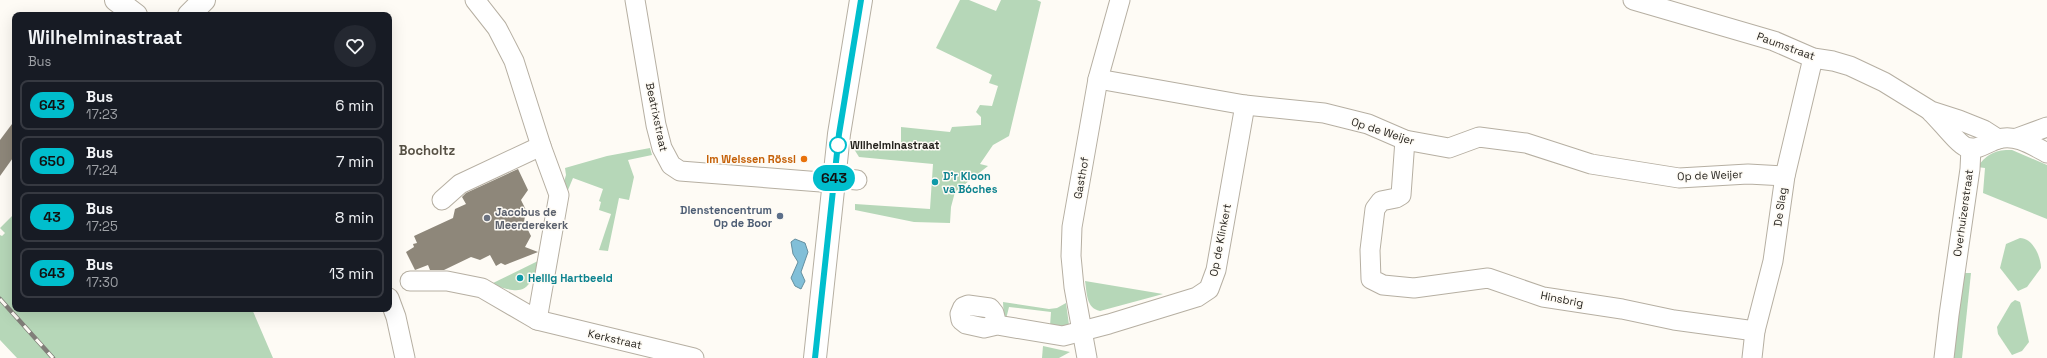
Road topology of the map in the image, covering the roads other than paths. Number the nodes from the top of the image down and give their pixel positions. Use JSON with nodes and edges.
{"nodes":[{"id":1,"x":116,"y":0,"type":"edge"},
{"id":2,"x":204,"y":0,"type":"edge"},
{"id":3,"x":475,"y":0,"type":"edge"},
{"id":4,"x":635,"y":0,"type":"edge"},
{"id":5,"x":861,"y":0,"type":"edge"},
{"id":6,"x":1120,"y":0,"type":"edge"},
{"id":7,"x":1633,"y":0,"type":"edge"},
{"id":8,"x":132,"y":12,"type":"edge"},
{"id":9,"x":192,"y":12,"type":"edge"},
{"id":10,"x":1813,"y":58,"type":"junction"},
{"id":11,"x":1098,"y":79,"type":"junction"},
{"id":12,"x":1245,"y":105,"type":"junction"},
{"id":13,"x":1930,"y":111,"type":"junction"},
{"id":14,"x":2047,"y":127,"type":"edge"},
{"id":15,"x":2017,"y":138,"type":"junction"},
{"id":16,"x":1998,"y":139,"type":"junction"},
{"id":17,"x":1405,"y":140,"type":"junction"},
{"id":18,"x":541,"y":146,"type":"junction"},
{"id":19,"x":1971,"y":148,"type":"junction"},
{"id":20,"x":2047,"y":153,"type":"edge"},
{"id":21,"x":1785,"y":176,"type":"junction"},
{"id":22,"x":834,"y":180,"type":"junction"},
{"id":23,"x":857,"y":180,"type":"dead end"},
{"id":24,"x":442,"y":200,"type":"dead end"},
{"id":25,"x":410,"y":282,"type":"dead end"},
{"id":26,"x":392,"y":306,"type":"edge"},
{"id":27,"x":537,"y":320,"type":"junction"},
{"id":28,"x":997,"y":325,"type":"dead end"},
{"id":29,"x":1082,"y":330,"type":"junction"},
{"id":30,"x":1755,"y":331,"type":"junction"},
{"id":31,"x":405,"y":358,"type":"edge"},
{"id":32,"x":694,"y":358,"type":"edge"},
{"id":33,"x":815,"y":358,"type":"edge"},
{"id":34,"x":1087,"y":358,"type":"edge"},
{"id":35,"x":1752,"y":358,"type":"edge"},
{"id":36,"x":1944,"y":358,"type":"edge"}],
"edges":[{"from":1,"to":8,"type":"street"},
{"from":2,"to":9,"type":"street"},
{"from":3,"to":18,"type":"street"},
{"from":4,"to":22,"type":"street","name":"Beatrixstraat"},
{"from":5,"to":22,"type":"street"},
{"from":6,"to":11,"type":"street","name":"Gasthof"},
{"from":7,"to":10,"type":"street","name":"Paumstraat"},
{"from":10,"to":13,"type":"street","name":"Paumstraat"},
{"from":10,"to":21,"type":"street","name":"De Slag"},
{"from":11,"to":12,"type":"street","name":"Op de Weijer"},
{"from":11,"to":29,"type":"street","name":"Gasthof"},
{"from":12,"to":17,"type":"street","name":"Op de Weijer"},
{"from":12,"to":29,"type":"street","name":"Op de Klinkert"},
{"from":13,"to":16,"type":"street","name":"Paumstraat"},
{"from":13,"to":19,"type":"street","name":"Paumstraat"},
{"from":14,"to":15,"type":"street"},
{"from":15,"to":16,"type":"street"},
{"from":15,"to":20,"type":"street"},
{"from":16,"to":19,"type":"street"},
{"from":17,"to":21,"type":"street","name":"Op de Weijer"},
{"from":17,"to":30,"type":"street","name":"Hinsbrig"},
{"from":18,"to":24,"type":"street"},
{"from":18,"to":27,"type":"street"},
{"from":19,"to":36,"type":"street","name":"Overhuizerstraat"},
{"from":21,"to":30,"type":"street","name":"De Slag"},
{"from":22,"to":23,"type":"street","name":"Beatrixstraat"},
{"from":22,"to":33,"type":"street"},
{"from":25,"to":27,"type":"street","name":"Kerkstraat"},
{"from":26,"to":31,"type":"street"},
{"from":27,"to":32,"type":"street","name":"Kerkstraat"},
{"from":28,"to":29,"type":"street","name":"Op de Klinkert"},
{"from":29,"to":34,"type":"street","name":"Gasthof"},
{"from":30,"to":35,"type":"street","name":"De Slag"}]}
